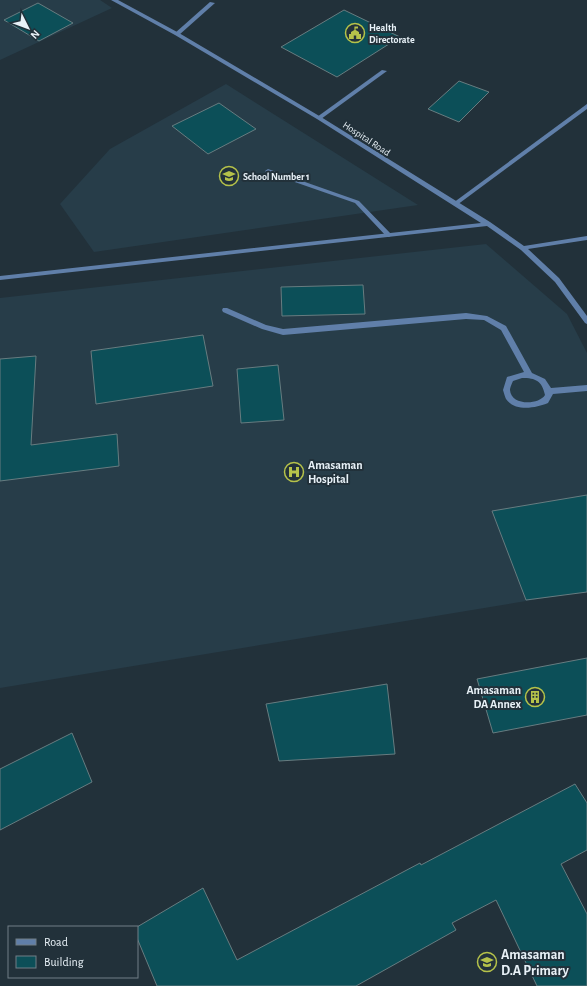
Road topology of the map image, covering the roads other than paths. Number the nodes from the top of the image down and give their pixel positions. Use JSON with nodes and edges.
{"nodes":[{"id":1,"x":114,"y":0,"type":"edge"},
{"id":2,"x":212,"y":3,"type":"dead end"},
{"id":3,"x":177,"y":34,"type":"junction"},
{"id":4,"x":384,"y":71,"type":"dead end"},
{"id":5,"x":587,"y":106,"type":"edge"},
{"id":6,"x":319,"y":118,"type":"junction"},
{"id":7,"x":268,"y":171,"type":"dead end"},
{"id":8,"x":455,"y":204,"type":"junction"},
{"id":9,"x":488,"y":224,"type":"junction"},
{"id":10,"x":389,"y":235,"type":"junction"},
{"id":11,"x":587,"y":238,"type":"edge"},
{"id":12,"x":523,"y":248,"type":"junction"},
{"id":13,"x":0,"y":278,"type":"edge"},
{"id":14,"x":225,"y":310,"type":"dead end"},
{"id":15,"x":587,"y":321,"type":"edge"},
{"id":16,"x":529,"y":375,"type":"junction"},
{"id":17,"x":587,"y":388,"type":"edge"},
{"id":18,"x":549,"y":391,"type":"junction"}],
"edges":[{"from":1,"to":3,"type":"street","name":"Hospital Road"},
{"from":2,"to":3,"type":"street"},
{"from":3,"to":6,"type":"street","name":"Hospital Road"},
{"from":4,"to":6,"type":"street"},
{"from":5,"to":8,"type":"street"},
{"from":6,"to":8,"type":"street","name":"Hospital Road"},
{"from":7,"to":10,"type":"street"},
{"from":8,"to":9,"type":"street","name":"Hospital Road"},
{"from":9,"to":10,"type":"street"},
{"from":9,"to":12,"type":"street","name":"Hospital Road"},
{"from":10,"to":13,"type":"street"},
{"from":11,"to":12,"type":"street"},
{"from":12,"to":15,"type":"street","name":"Hospital Road"},
{"from":14,"to":16,"type":"street"},
{"from":16,"to":18,"type":"street"},
{"from":16,"to":18,"type":"street"},
{"from":17,"to":18,"type":"street"}]}
